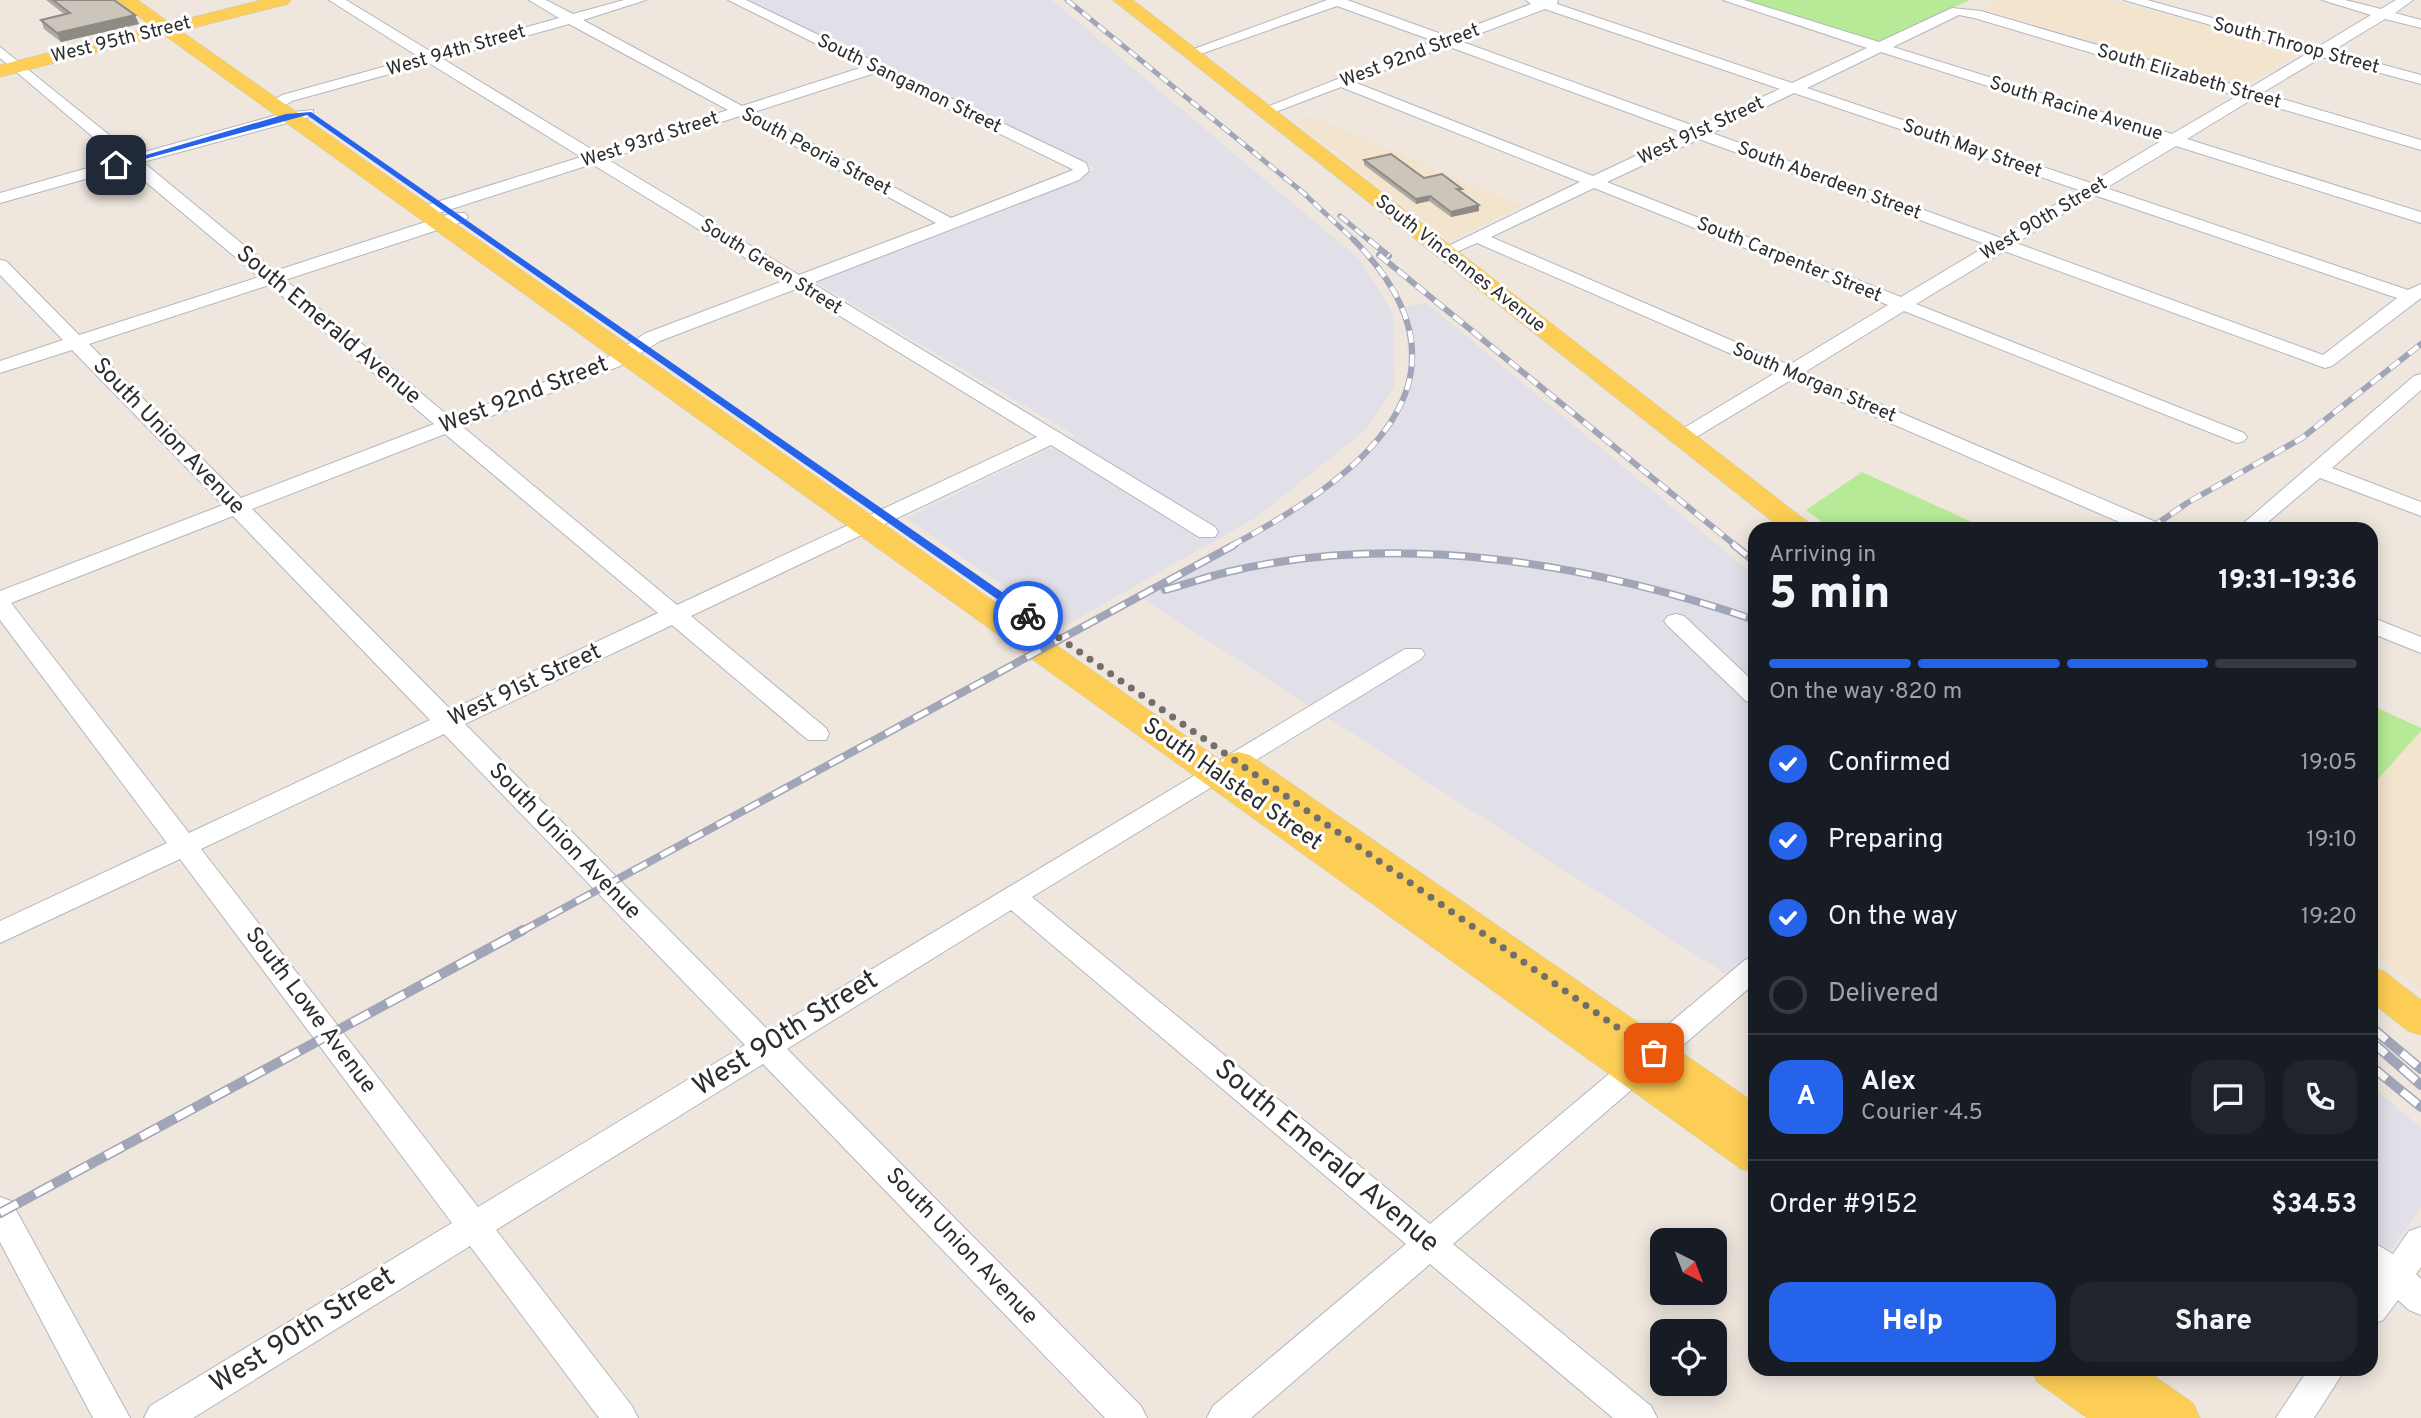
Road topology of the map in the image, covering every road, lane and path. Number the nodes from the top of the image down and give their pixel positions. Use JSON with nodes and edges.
{"nodes":[{"id":1,"x":126,"y":0,"type":"edge"},
{"id":2,"x":147,"y":0,"type":"edge"},
{"id":3,"x":257,"y":0,"type":"edge"},
{"id":4,"x":282,"y":0,"type":"edge"},
{"id":5,"x":336,"y":0,"type":"edge"},
{"id":6,"x":536,"y":0,"type":"edge"},
{"id":7,"x":639,"y":0,"type":"edge"},
{"id":8,"x":735,"y":0,"type":"edge"},
{"id":9,"x":1123,"y":0,"type":"edge"},
{"id":10,"x":1730,"y":0,"type":"edge"},
{"id":11,"x":2131,"y":0,"type":"edge"},
{"id":12,"x":2329,"y":0,"type":"edge"},
{"id":13,"x":2406,"y":0,"type":"edge"},
{"id":14,"x":1335,"y":1,"type":"edge"},
{"id":15,"x":1544,"y":1,"type":"edge"},
{"id":16,"x":1957,"y":11,"type":"joint"},
{"id":17,"x":2383,"y":14,"type":"junction"},
{"id":18,"x":571,"y":19,"type":"junction"},
{"id":19,"x":171,"y":24,"type":"junction"},
{"id":20,"x":2421,"y":24,"type":"edge"},
{"id":21,"x":1447,"y":41,"type":"junction"},
{"id":22,"x":1879,"y":47,"type":"junction"},
{"id":23,"x":2319,"y":52,"type":"junction"},
{"id":24,"x":1190,"y":53,"type":"junction"},
{"id":25,"x":430,"y":58,"type":"junction"},
{"id":26,"x":6,"y":63,"type":"edge"},
{"id":27,"x":876,"y":68,"type":"junction"},
{"id":28,"x":2421,"y":80,"type":"edge"},
{"id":29,"x":1341,"y":82,"type":"junction"},
{"id":30,"x":1793,"y":88,"type":"junction"},
{"id":31,"x":2250,"y":94,"type":"junction"},
{"id":32,"x":290,"y":108,"type":"junction"},
{"id":33,"x":741,"y":111,"type":"junction"},
{"id":34,"x":1265,"y":111,"type":"junction"},
{"id":35,"x":1697,"y":133,"type":"junction"},
{"id":36,"x":2174,"y":140,"type":"junction"},
{"id":37,"x":2421,"y":145,"type":"edge"},
{"id":38,"x":594,"y":158,"type":"junction"},
{"id":39,"x":131,"y":160,"type":"junction"},
{"id":40,"x":1082,"y":169,"type":"joint"},
{"id":41,"x":1592,"y":182,"type":"junction"},
{"id":42,"x":2093,"y":190,"type":"junction"},
{"id":43,"x":0,"y":198,"type":"edge"},
{"id":44,"x":442,"y":215,"type":"junction"},
{"id":45,"x":2421,"y":218,"type":"edge"},
{"id":46,"x":950,"y":224,"type":"junction"},
{"id":47,"x":1477,"y":237,"type":"junction"},
{"id":48,"x":2002,"y":244,"type":"junction"},
{"id":49,"x":1445,"y":252,"type":"junction"},
{"id":50,"x":0,"y":265,"type":"edge"},
{"id":51,"x":272,"y":279,"type":"junction"},
{"id":52,"x":796,"y":282,"type":"junction"},
{"id":53,"x":2416,"y":293,"type":"edge"},
{"id":54,"x":1902,"y":305,"type":"junction"},
{"id":55,"x":75,"y":343,"type":"junction"},
{"id":56,"x":633,"y":350,"type":"junction"},
{"id":57,"x":0,"y":367,"type":"edge"},
{"id":58,"x":1790,"y":372,"type":"junction"},
{"id":59,"x":2416,"y":390,"type":"edge"},
{"id":60,"x":447,"y":426,"type":"junction"},
{"id":61,"x":2237,"y":437,"type":"dead end"},
{"id":62,"x":1050,"y":438,"type":"junction"},
{"id":63,"x":1681,"y":438,"type":"junction"},
{"id":64,"x":2319,"y":470,"type":"junction"},
{"id":65,"x":237,"y":507,"type":"junction"},
{"id":66,"x":2421,"y":510,"type":"edge"},
{"id":67,"x":875,"y":520,"type":"junction"},
{"id":68,"x":1790,"y":522,"type":"edge"},
{"id":69,"x":2136,"y":522,"type":"edge"},
{"id":70,"x":2256,"y":522,"type":"edge"},
{"id":71,"x":1208,"y":533,"type":"dead end"},
{"id":72,"x":0,"y":599,"type":"edge"},
{"id":73,"x":0,"y":604,"type":"edge"},
{"id":74,"x":674,"y":615,"type":"junction"},
{"id":75,"x":1676,"y":621,"type":"dead end"},
{"id":76,"x":2378,"y":627,"type":"edge"},
{"id":77,"x":2421,"y":646,"type":"edge"},
{"id":78,"x":1413,"y":654,"type":"dead end"},
{"id":79,"x":1748,"y":689,"type":"edge"},
{"id":80,"x":447,"y":722,"type":"junction"},
{"id":81,"x":817,"y":734,"type":"dead end"},
{"id":82,"x":1224,"y":766,"type":"junction"},
{"id":83,"x":185,"y":846,"type":"junction"},
{"id":84,"x":1012,"y":896,"type":"junction"},
{"id":85,"x":0,"y":933,"type":"edge"},
{"id":86,"x":1748,"y":973,"type":"edge"},
{"id":87,"x":2378,"y":987,"type":"edge"},
{"id":88,"x":2421,"y":1021,"type":"edge"},
{"id":89,"x":765,"y":1047,"type":"junction"},
{"id":90,"x":1644,"y":1062,"type":"junction"},
{"id":91,"x":1748,"y":1120,"type":"edge"},
{"id":92,"x":1748,"y":1151,"type":"edge"},
{"id":93,"x":0,"y":1210,"type":"edge"},
{"id":94,"x":474,"y":1226,"type":"junction"},
{"id":95,"x":2421,"y":1241,"type":"edge"},
{"id":96,"x":1430,"y":1244,"type":"junction"},
{"id":97,"x":2383,"y":1266,"type":"edge"},
{"id":98,"x":2378,"y":1284,"type":"edge"},
{"id":99,"x":2421,"y":1300,"type":"edge"},
{"id":100,"x":2064,"y":1376,"type":"edge"},
{"id":101,"x":2117,"y":1376,"type":"edge"},
{"id":102,"x":2323,"y":1376,"type":"edge"},
{"id":103,"x":112,"y":1418,"type":"edge"},
{"id":104,"x":162,"y":1418,"type":"edge"},
{"id":105,"x":620,"y":1418,"type":"edge"},
{"id":106,"x":1129,"y":1418,"type":"edge"},
{"id":107,"x":1226,"y":1418,"type":"edge"},
{"id":108,"x":1639,"y":1418,"type":"edge"},
{"id":109,"x":2123,"y":1418,"type":"edge"},
{"id":110,"x":2177,"y":1418,"type":"edge"},
{"id":111,"x":2294,"y":1418,"type":"edge"}],
"edges":[{"from":1,"to":19,"type":"main road","name":"South Halsted Street"},
{"from":2,"to":19,"type":"main road","name":"South Halsted Street"},
{"from":3,"to":19,"type":"main road","name":"West 95th Street"},
{"from":4,"to":19,"type":"main road","name":"West 95th Street"},
{"from":5,"to":25,"type":"street","name":"South Green Street"},
{"from":6,"to":18,"type":"street","name":"South Peoria Street"},
{"from":7,"to":18,"type":"street","name":"West 94th Street"},
{"from":8,"to":27,"type":"street","name":"South Sangamon Street"},
{"from":9,"to":24,"type":"main road","name":"South Vincennes Avenue"},
{"from":10,"to":22,"type":"street","name":"South Racine Avenue"},
{"from":11,"to":23,"type":"street","name":"South Throop Street"},
{"from":12,"to":17,"type":"street"},
{"from":13,"to":17,"type":"street","name":"West 90th Street"},
{"from":14,"to":21,"type":"street","name":"South Aberdeen Street"},
{"from":14,"to":24,"type":"street"},
{"from":15,"to":21,"type":"street","name":"West 92nd Street"},
{"from":15,"to":30,"type":"street","name":"South May Street"},
{"from":16,"to":22,"type":"street","name":"West 91st Street"},
{"from":16,"to":31,"type":"street","name":"South Elizabeth Street"},
{"from":17,"to":20,"type":"street"},
{"from":17,"to":23,"type":"street","name":"West 90th Street"},
{"from":18,"to":25,"type":"street","name":"West 94th Street"},
{"from":18,"to":33,"type":"street","name":"South Peoria Street"},
{"from":19,"to":26,"type":"main road","name":"West 95th Street"},
{"from":19,"to":32,"type":"main road","name":"South Halsted Street"},
{"from":21,"to":29,"type":"street","name":"West 92nd Street"},
{"from":21,"to":35,"type":"street","name":"South Aberdeen Street"},
{"from":22,"to":30,"type":"street","name":"West 91st Street"},
{"from":22,"to":36,"type":"street","name":"South Racine Avenue"},
{"from":23,"to":28,"type":"street","name":"South Throop Street"},
{"from":23,"to":31,"type":"street","name":"West 90th Street"},
{"from":24,"to":34,"type":"main road","name":"South Vincennes Avenue"},
{"from":25,"to":32,"type":"street","name":"West 94th Street"},
{"from":25,"to":38,"type":"street","name":"South Green Street"},
{"from":26,"to":39,"type":"street","name":"South Emerald Avenue"},
{"from":27,"to":33,"type":"street","name":"West 93rd Street"},
{"from":27,"to":40,"type":"street","name":"South Sangamon Street"},
{"from":29,"to":34,"type":"street","name":"West 92nd Street"},
{"from":29,"to":41,"type":"street","name":"South Carpenter Street"},
{"from":30,"to":35,"type":"street","name":"West 91st Street"},
{"from":30,"to":42,"type":"street","name":"South May Street"},
{"from":31,"to":36,"type":"street","name":"West 90th Street"},
{"from":31,"to":37,"type":"street","name":"South Elizabeth Street"},
{"from":32,"to":39,"type":"street","name":"West 94th Street"},
{"from":32,"to":44,"type":"main road","name":"South Halsted Street"},
{"from":33,"to":38,"type":"street","name":"West 93rd Street"},
{"from":33,"to":46,"type":"street","name":"South Peoria Street"},
{"from":34,"to":49,"type":"main road","name":"South Vincennes Avenue"},
{"from":35,"to":41,"type":"street","name":"West 91st Street"},
{"from":35,"to":48,"type":"street","name":"South Aberdeen Street"},
{"from":36,"to":42,"type":"street","name":"West 90th Street"},
{"from":36,"to":45,"type":"street","name":"South Racine Avenue"},
{"from":38,"to":44,"type":"street","name":"West 93rd Street"},
{"from":38,"to":52,"type":"street","name":"South Green Street"},
{"from":39,"to":43,"type":"street","name":"West 94th Street"},
{"from":39,"to":51,"type":"street","name":"South Emerald Avenue"},
{"from":40,"to":46,"type":"street","name":"West 92nd Street"},
{"from":41,"to":47,"type":"street","name":"West 91st Street"},
{"from":41,"to":54,"type":"street","name":"South Carpenter Street"},
{"from":42,"to":48,"type":"street","name":"West 90th Street"},
{"from":42,"to":53,"type":"street","name":"South May Street"},
{"from":44,"to":51,"type":"street","name":"West 93rd Street"},
{"from":44,"to":56,"type":"main road","name":"South Halsted Street"},
{"from":46,"to":52,"type":"street","name":"West 92nd Street"},
{"from":47,"to":49,"type":"street","name":"West 91st Street"},
{"from":47,"to":58,"type":"street","name":"South Morgan Street"},
{"from":48,"to":53,"type":"street","name":"South Aberdeen Street"},
{"from":48,"to":54,"type":"street","name":"West 90th Street"},
{"from":49,"to":63,"type":"main road","name":"South Vincennes Avenue"},
{"from":50,"to":55,"type":"street","name":"South Union Avenue"},
{"from":51,"to":55,"type":"street","name":"West 93rd Street"},
{"from":51,"to":60,"type":"street","name":"South Emerald Avenue"},
{"from":52,"to":56,"type":"street","name":"West 92nd Street"},
{"from":52,"to":62,"type":"street","name":"South Green Street"},
{"from":54,"to":58,"type":"street","name":"West 90th Street"},
{"from":54,"to":61,"type":"street","name":"South Carpenter Street"},
{"from":55,"to":57,"type":"street","name":"West 93rd Street"},
{"from":55,"to":65,"type":"street","name":"South Union Avenue"},
{"from":56,"to":60,"type":"street","name":"West 92nd Street"},
{"from":56,"to":67,"type":"main road","name":"South Halsted Street"},
{"from":58,"to":63,"type":"street","name":"West 90th Street"},
{"from":58,"to":69,"type":"street","name":"South Morgan Street"},
{"from":59,"to":64,"type":"street"},
{"from":60,"to":65,"type":"street","name":"West 92nd Street"},
{"from":60,"to":74,"type":"street","name":"South Emerald Avenue"},
{"from":62,"to":67,"type":"street","name":"West 91st Street"},
{"from":62,"to":71,"type":"street","name":"South Green Street"},
{"from":63,"to":68,"type":"main road","name":"South Vincennes Avenue"},
{"from":64,"to":66,"type":"street"},
{"from":64,"to":70,"type":"street"},
{"from":65,"to":72,"type":"street","name":"West 92nd Street"},
{"from":65,"to":80,"type":"street","name":"South Union Avenue"},
{"from":67,"to":74,"type":"street","name":"West 91st Street"},
{"from":67,"to":82,"type":"main road","name":"South Halsted Street"},
{"from":73,"to":83,"type":"street","name":"South Lowe Avenue"},
{"from":74,"to":80,"type":"street","name":"West 91st Street"},
{"from":74,"to":81,"type":"street","name":"South Emerald Avenue"},
{"from":75,"to":79,"type":"street"},
{"from":76,"to":77,"type":"street"},
{"from":78,"to":82,"type":"street","name":"West 90th Street"},
{"from":80,"to":83,"type":"street","name":"West 91st Street"},
{"from":80,"to":89,"type":"street","name":"South Union Avenue"},
{"from":82,"to":84,"type":"street","name":"West 90th Street"},
{"from":82,"to":90,"type":"main road","name":"South Halsted Street"},
{"from":83,"to":85,"type":"street","name":"West 91st Street"},
{"from":83,"to":94,"type":"street","name":"South Lowe Avenue"},
{"from":84,"to":89,"type":"street","name":"West 90th Street"},
{"from":84,"to":96,"type":"street","name":"South Emerald Avenue"},
{"from":86,"to":90,"type":"street"},
{"from":87,"to":88,"type":"main road"},
{"from":89,"to":94,"type":"street","name":"West 90th Street"},
{"from":89,"to":106,"type":"street","name":"South Union Avenue"},
{"from":90,"to":91,"type":"main road","name":"South Halsted Street"},
{"from":90,"to":92,"type":"main road","name":"South Halsted Street"},
{"from":90,"to":96,"type":"street"},
{"from":93,"to":103,"type":"street"},
{"from":94,"to":104,"type":"street","name":"West 90th Street"},
{"from":94,"to":105,"type":"street","name":"South Lowe Avenue"},
{"from":95,"to":97,"type":"street"},
{"from":96,"to":107,"type":"street"},
{"from":96,"to":108,"type":"street","name":"South Emerald Avenue"},
{"from":97,"to":98,"type":"street"},
{"from":97,"to":99,"type":"street"},
{"from":100,"to":109,"type":"main road"},
{"from":101,"to":110,"type":"main road"},
{"from":102,"to":111,"type":"street"}]}
